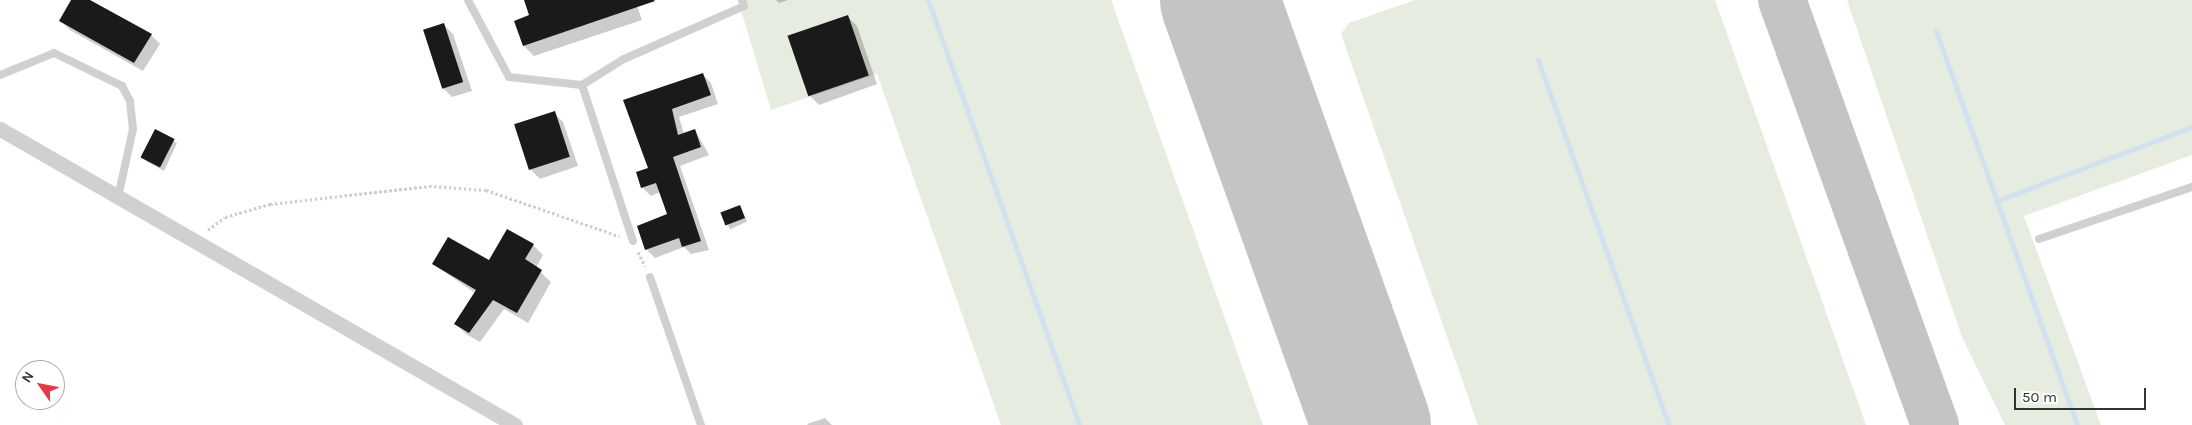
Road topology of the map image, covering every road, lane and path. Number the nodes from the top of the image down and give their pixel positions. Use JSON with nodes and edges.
{"nodes":[{"id":1,"x":468,"y":0,"type":"edge"},
{"id":2,"x":742,"y":0,"type":"edge"},
{"id":3,"x":0,"y":75,"type":"edge"},
{"id":4,"x":582,"y":85,"type":"junction"},
{"id":5,"x":0,"y":129,"type":"edge"},
{"id":6,"x":2192,"y":187,"type":"edge"},
{"id":7,"x":118,"y":197,"type":"junction"},
{"id":8,"x":2039,"y":239,"type":"dead end"},
{"id":9,"x":194,"y":241,"type":"junction"},
{"id":10,"x":633,"y":241,"type":"junction"},
{"id":11,"x":650,"y":278,"type":"joint"},
{"id":12,"x":516,"y":425,"type":"edge"},
{"id":13,"x":701,"y":425,"type":"edge"}],
"edges":[{"from":1,"to":4,"type":"lane"},
{"from":2,"to":4,"type":"lane"},
{"from":3,"to":7,"type":"lane"},
{"from":4,"to":10,"type":"lane"},
{"from":5,"to":7,"type":"street"},
{"from":6,"to":8,"type":"lane"},
{"from":7,"to":9,"type":"street"},
{"from":9,"to":10,"type":"path"},
{"from":9,"to":12,"type":"street"},
{"from":10,"to":11,"type":"path"},
{"from":11,"to":13,"type":"lane"}]}
